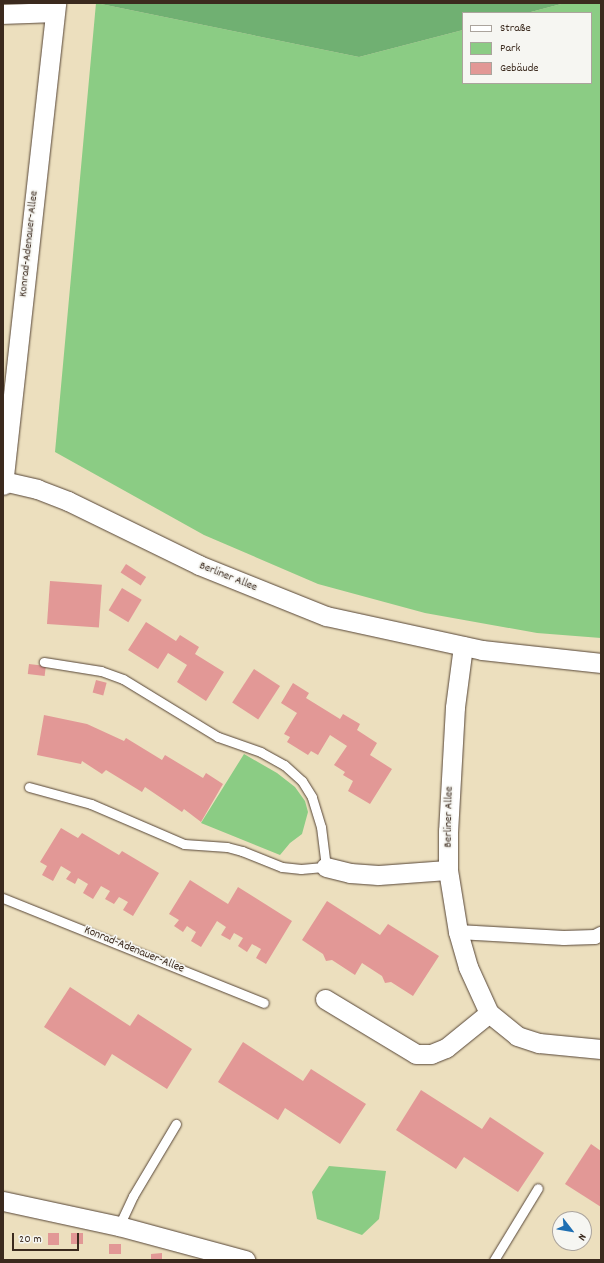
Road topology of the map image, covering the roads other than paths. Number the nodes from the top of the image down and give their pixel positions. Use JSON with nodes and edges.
{"nodes":[{"id":1,"x":55,"y":7,"type":"edge"},
{"id":2,"x":3,"y":14,"type":"edge"},
{"id":3,"x":3,"y":481,"type":"edge"},
{"id":4,"x":3,"y":484,"type":"edge"},
{"id":5,"x":463,"y":646,"type":"junction"},
{"id":6,"x":44,"y":662,"type":"dead end"},
{"id":7,"x":601,"y":663,"type":"edge"},
{"id":8,"x":29,"y":787,"type":"dead end"},
{"id":9,"x":326,"y":867,"type":"junction"},
{"id":10,"x":448,"y":870,"type":"junction"},
{"id":11,"x":3,"y":898,"type":"edge"},
{"id":12,"x":458,"y":932,"type":"junction"},
{"id":13,"x":601,"y":934,"type":"edge"},
{"id":14,"x":325,"y":998,"type":"dead end"},
{"id":15,"x":264,"y":1004,"type":"dead end"},
{"id":16,"x":489,"y":1014,"type":"junction"},
{"id":17,"x":601,"y":1049,"type":"edge"},
{"id":18,"x":176,"y":1124,"type":"dead end"},
{"id":19,"x":538,"y":1188,"type":"dead end"},
{"id":20,"x":3,"y":1201,"type":"edge"},
{"id":21,"x":119,"y":1226,"type":"junction"},
{"id":22,"x":245,"y":1260,"type":"edge"},
{"id":23,"x":494,"y":1260,"type":"edge"}],
"edges":[{"from":1,"to":2,"type":"street"},
{"from":1,"to":3,"type":"street","name":"Konrad-Adenauer-Allee"},
{"from":3,"to":4,"type":"street","name":"Konrad-Adenauer-Allee"},
{"from":3,"to":5,"type":"street","name":"Berliner Allee"},
{"from":5,"to":7,"type":"street","name":"Berliner Allee"},
{"from":5,"to":10,"type":"street","name":"Berliner Allee"},
{"from":6,"to":9,"type":"lane"},
{"from":8,"to":9,"type":"lane"},
{"from":9,"to":10,"type":"street"},
{"from":10,"to":12,"type":"street","name":"Berliner Allee"},
{"from":11,"to":15,"type":"lane","name":"Konrad-Adenauer-Allee"},
{"from":12,"to":13,"type":"street"},
{"from":12,"to":16,"type":"street","name":"Berliner Allee"},
{"from":14,"to":16,"type":"street"},
{"from":16,"to":17,"type":"street","name":"Berliner Allee"},
{"from":18,"to":21,"type":"lane"},
{"from":19,"to":23,"type":"lane"},
{"from":20,"to":21,"type":"street"},
{"from":21,"to":22,"type":"street"}]}
